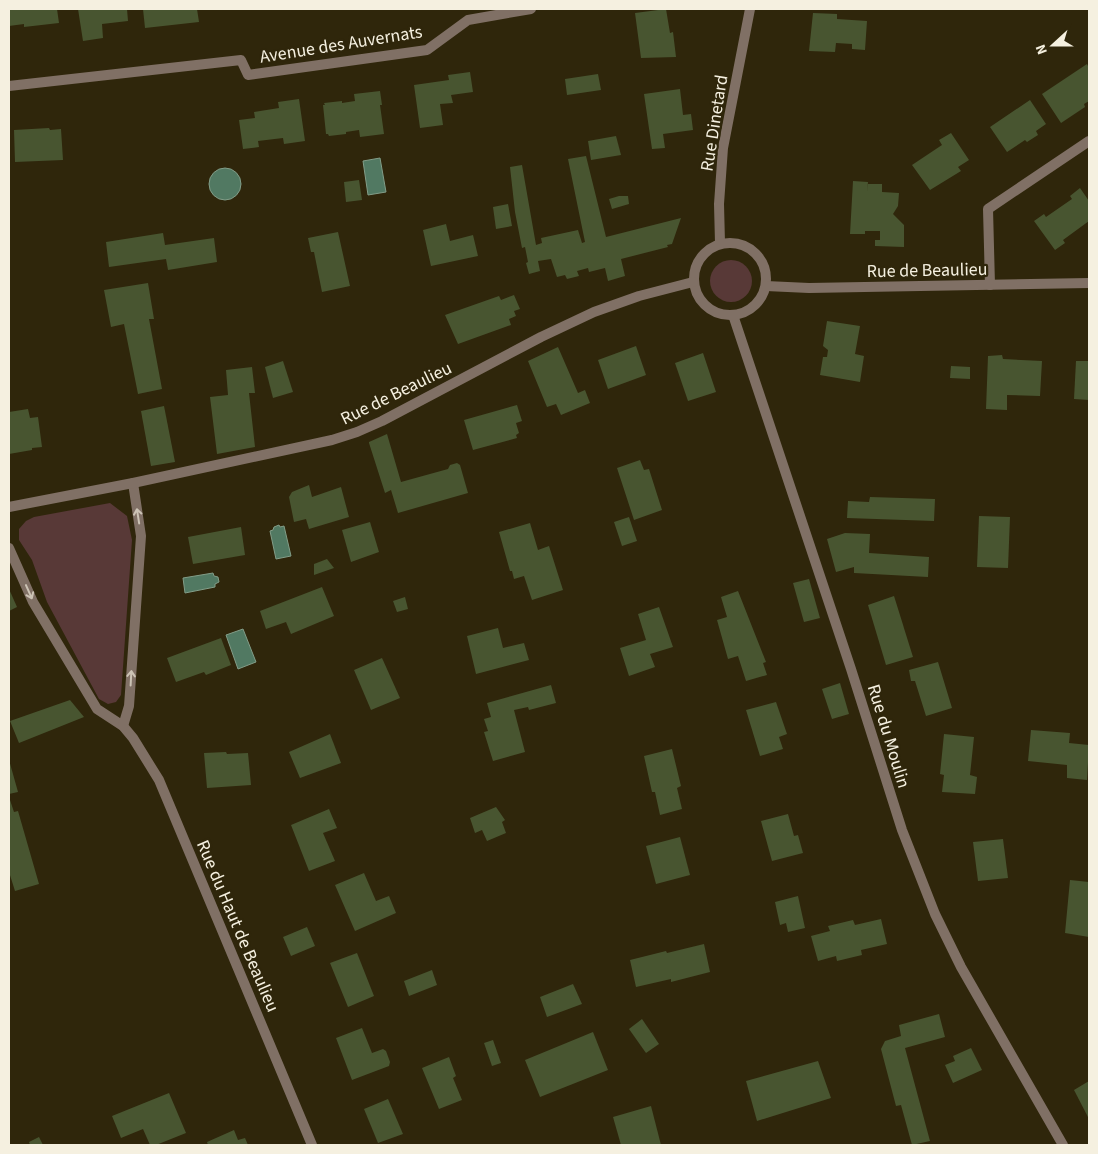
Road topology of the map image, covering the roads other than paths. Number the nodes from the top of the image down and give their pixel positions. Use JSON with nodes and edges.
{"nodes":[{"id":1,"x":531,"y":9,"type":"edge"},
{"id":2,"x":750,"y":9,"type":"edge"},
{"id":3,"x":9,"y":86,"type":"edge"},
{"id":4,"x":1089,"y":142,"type":"edge"},
{"id":5,"x":720,"y":243,"type":"junction"},
{"id":6,"x":693,"y":282,"type":"junction"},
{"id":7,"x":1089,"y":283,"type":"edge"},
{"id":8,"x":990,"y":285,"type":"junction"},
{"id":9,"x":766,"y":286,"type":"junction"},
{"id":10,"x":733,"y":315,"type":"junction"},
{"id":11,"x":133,"y":483,"type":"junction"},
{"id":12,"x":9,"y":506,"type":"edge"},
{"id":13,"x":9,"y":548,"type":"edge"},
{"id":14,"x":123,"y":726,"type":"junction"},
{"id":15,"x":312,"y":1145,"type":"edge"},
{"id":16,"x":1063,"y":1145,"type":"edge"}],
"edges":[{"from":1,"to":3,"type":"street","name":"Avenue des Auvernats"},
{"from":2,"to":5,"type":"street","name":"Rue Dinetard"},
{"from":4,"to":8,"type":"street"},
{"from":5,"to":6,"type":"street"},
{"from":5,"to":9,"type":"street"},
{"from":6,"to":10,"type":"street"},
{"from":6,"to":11,"type":"street","name":"Rue de Beaulieu"},
{"from":7,"to":8,"type":"street","name":"Rue de Beaulieu"},
{"from":8,"to":9,"type":"street","name":"Rue de Beaulieu"},
{"from":9,"to":10,"type":"street"},
{"from":10,"to":16,"type":"street","name":"Rue du Moulin"},
{"from":11,"to":12,"type":"street","name":"Rue de Beaulieu"},
{"from":14,"to":11,"type":"street","one_way":true},
{"from":13,"to":14,"type":"street","name":"Rue du Haut de Beaulieu","one_way":true},
{"from":14,"to":15,"type":"street","name":"Rue du Haut de Beaulieu"}]}
